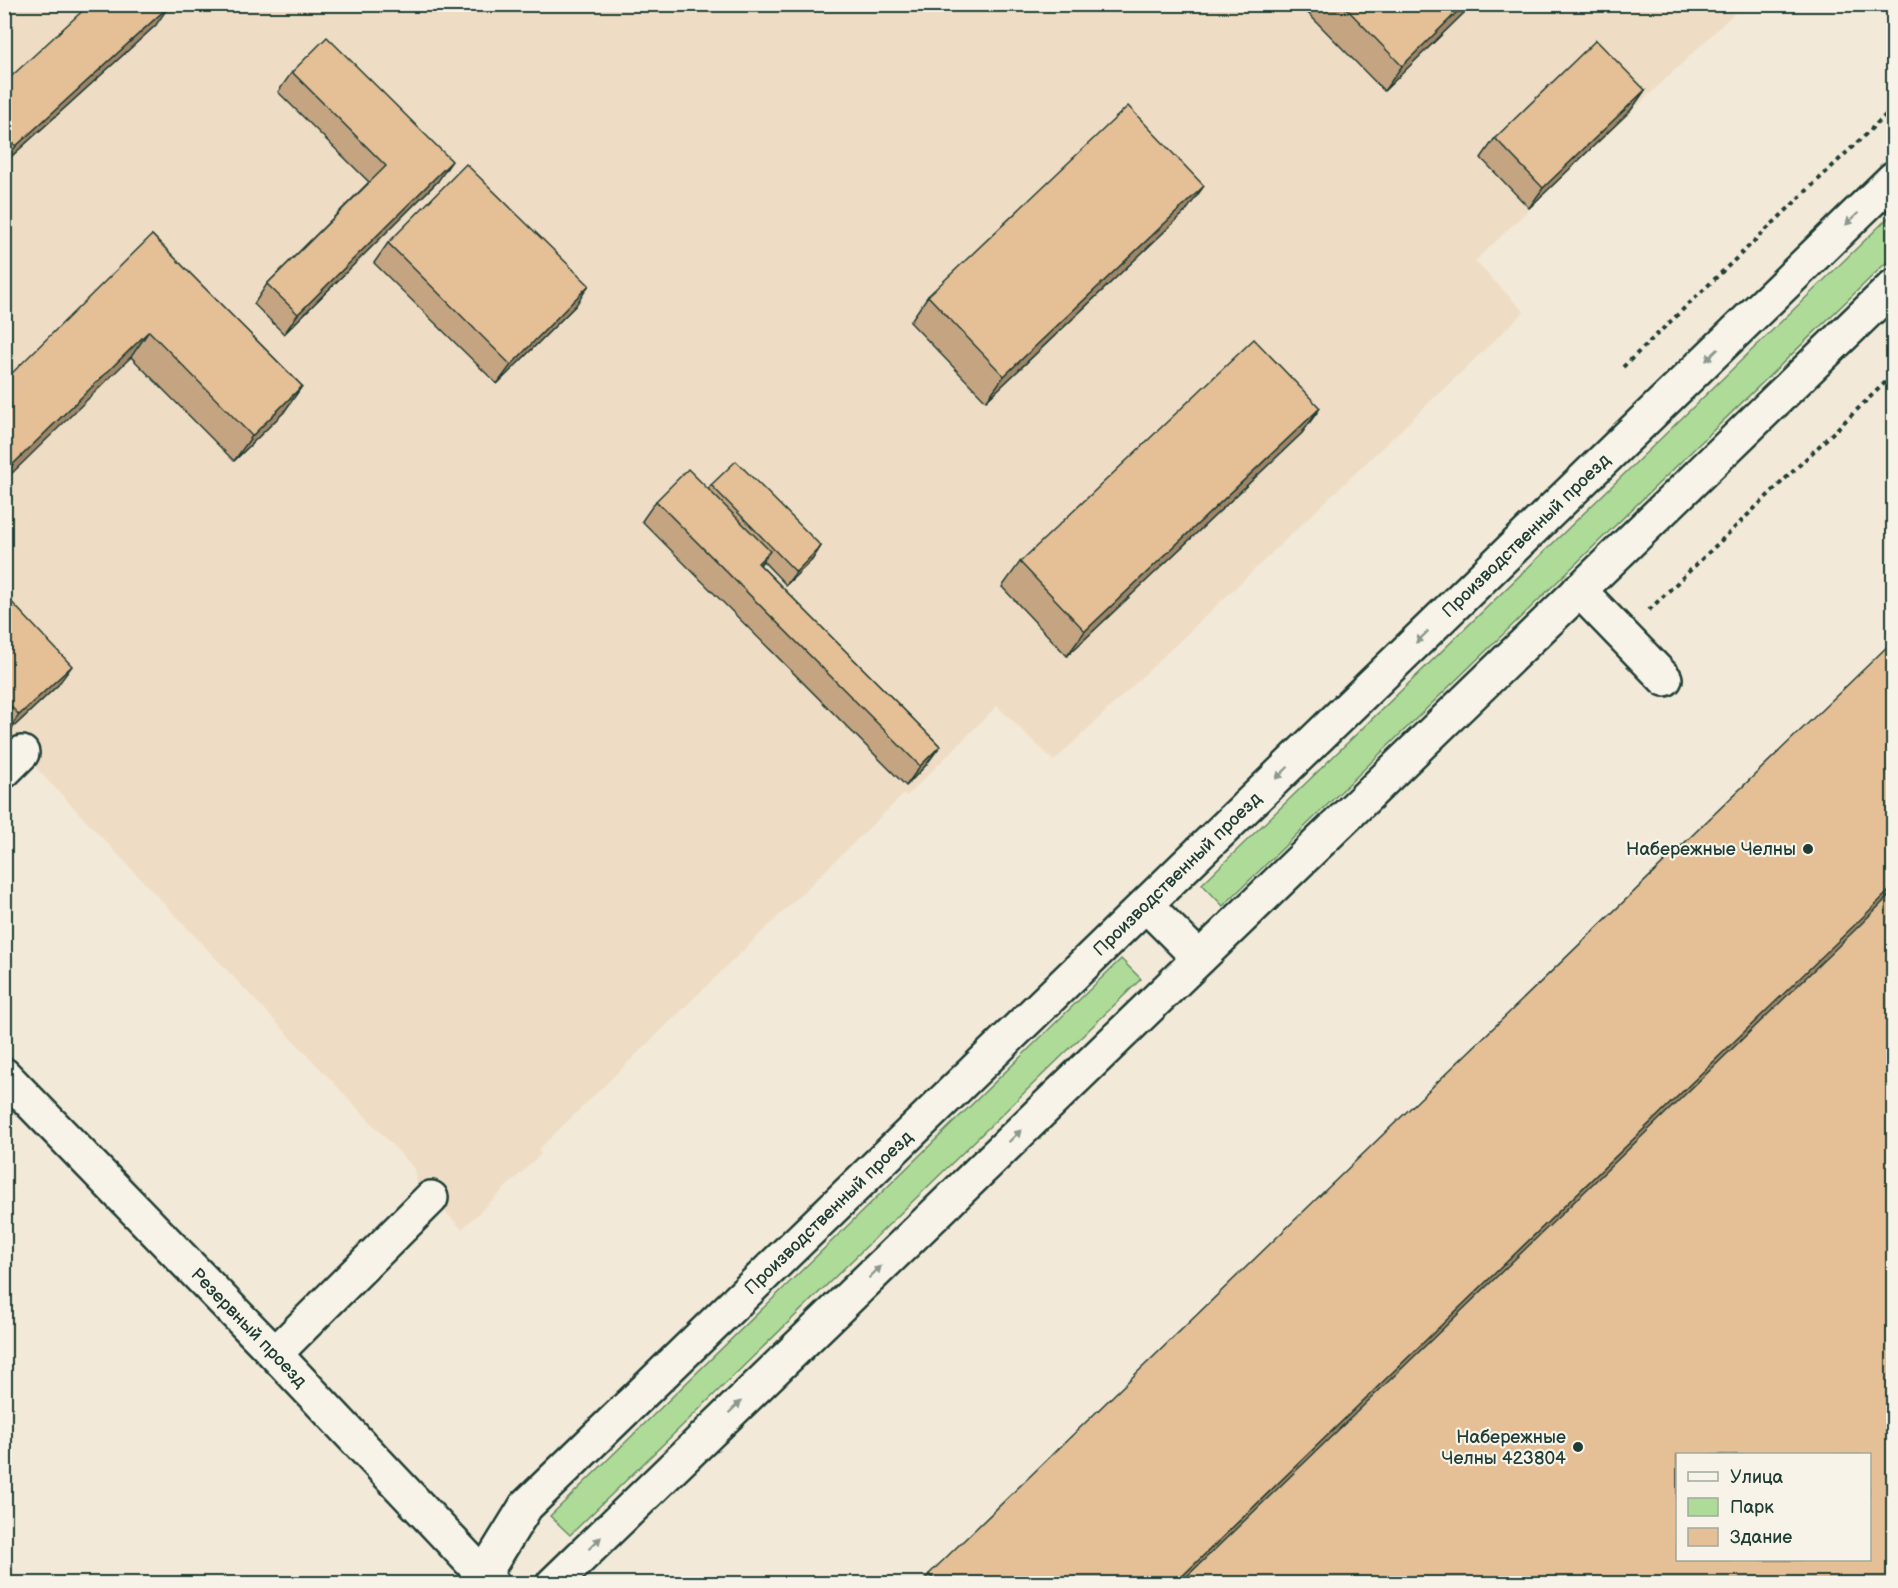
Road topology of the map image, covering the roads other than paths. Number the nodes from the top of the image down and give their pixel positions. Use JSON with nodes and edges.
{"nodes":[{"id":1,"x":1893,"y":178,"type":"edge"},
{"id":2,"x":1893,"y":285,"type":"edge"},
{"id":3,"x":1579,"y":590,"type":"junction"},
{"id":4,"x":1665,"y":679,"type":"dead end"},
{"id":5,"x":1146,"y":905,"type":"junction"},
{"id":6,"x":1199,"y":958,"type":"junction"},
{"id":7,"x":4,"y":1075,"type":"edge"},
{"id":8,"x":431,"y":1198,"type":"dead end"},
{"id":9,"x":275,"y":1354,"type":"junction"},
{"id":10,"x":484,"y":1580,"type":"edge"},
{"id":11,"x":553,"y":1584,"type":"edge"}],
"edges":[{"from":1,"to":5,"type":"street","name":"Производственный проезд","one_way":true},
{"from":2,"to":3,"type":"street"},
{"from":3,"to":4,"type":"street"},
{"from":3,"to":6,"type":"street"},
{"from":5,"to":6,"type":"street"},
{"from":5,"to":10,"type":"street","name":"Производственный проезд"},
{"from":11,"to":6,"type":"street","one_way":true},
{"from":7,"to":9,"type":"street","name":"Резервный проезд"},
{"from":8,"to":9,"type":"street"},
{"from":9,"to":10,"type":"street","name":"Резервный проезд"}]}
